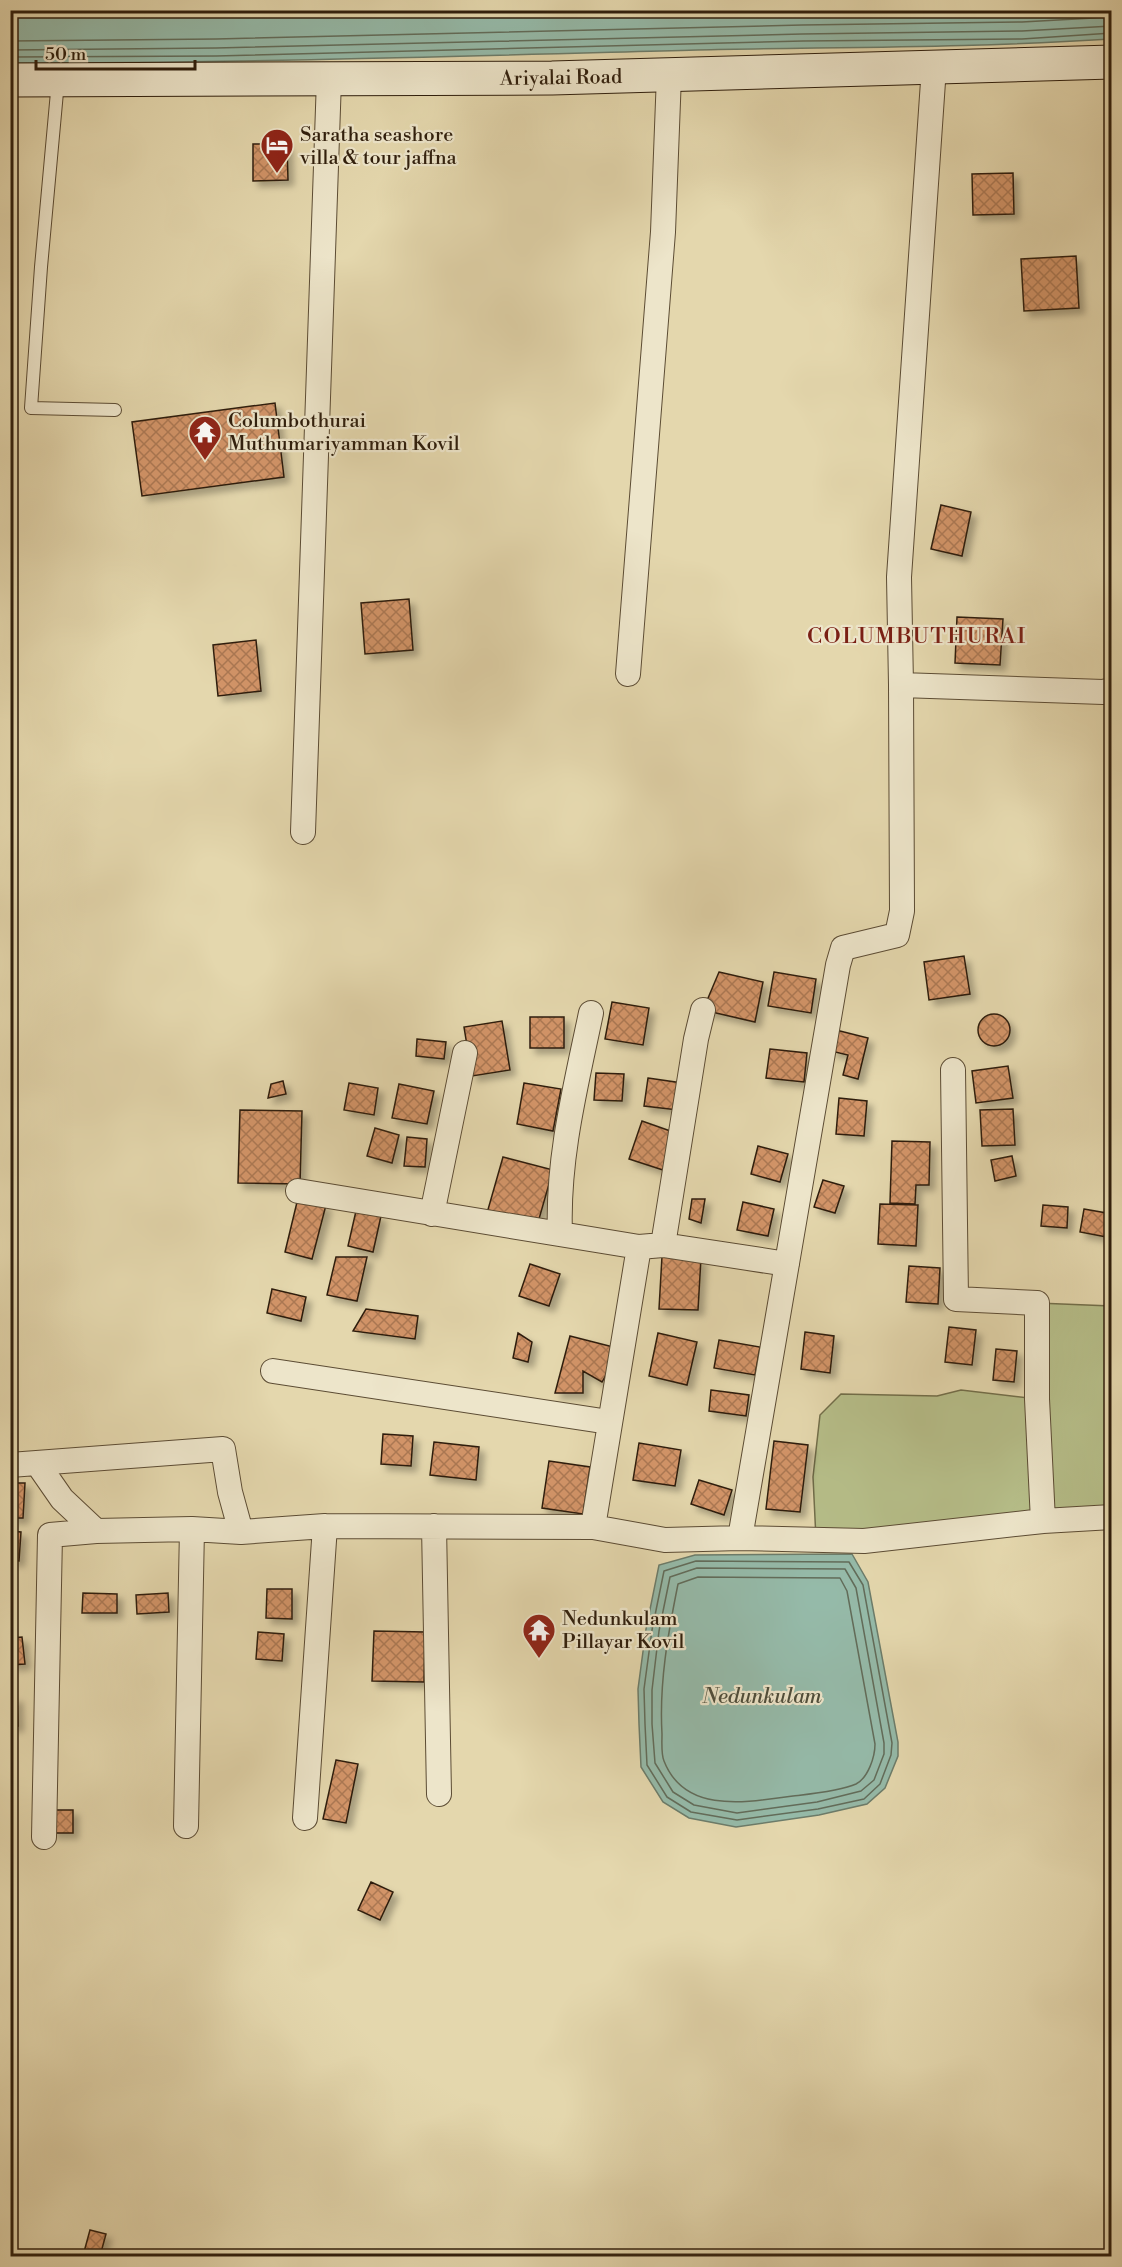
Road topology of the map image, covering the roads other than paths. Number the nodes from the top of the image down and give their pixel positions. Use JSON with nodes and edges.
{"nodes":[{"id":1,"x":1112,"y":62,"type":"edge"},
{"id":2,"x":934,"y":67,"type":"junction"},
{"id":3,"x":669,"y":75,"type":"junction"},
{"id":4,"x":329,"y":79,"type":"junction"},
{"id":5,"x":10,"y":80,"type":"edge"},
{"id":6,"x":58,"y":80,"type":"junction"},
{"id":7,"x":115,"y":410,"type":"dead end"},
{"id":8,"x":628,"y":674,"type":"dead end"},
{"id":9,"x":902,"y":685,"type":"junction"},
{"id":10,"x":1112,"y":690,"type":"edge"},
{"id":11,"x":303,"y":832,"type":"dead end"},
{"id":12,"x":704,"y":1010,"type":"dead end"},
{"id":13,"x":591,"y":1013,"type":"dead end"},
{"id":14,"x":465,"y":1053,"type":"dead end"},
{"id":15,"x":952,"y":1070,"type":"dead end"},
{"id":16,"x":298,"y":1191,"type":"dead end"},
{"id":17,"x":432,"y":1214,"type":"junction"},
{"id":18,"x":560,"y":1233,"type":"junction"},
{"id":19,"x":651,"y":1246,"type":"junction"},
{"id":20,"x":787,"y":1264,"type":"junction"},
{"id":21,"x":273,"y":1371,"type":"dead end"},
{"id":22,"x":609,"y":1422,"type":"junction"},
{"id":23,"x":37,"y":1463,"type":"junction"},
{"id":24,"x":10,"y":1465,"type":"edge"},
{"id":25,"x":1112,"y":1517,"type":"edge"},
{"id":26,"x":1043,"y":1521,"type":"junction"},
{"id":27,"x":325,"y":1526,"type":"junction"},
{"id":28,"x":434,"y":1526,"type":"junction"},
{"id":29,"x":593,"y":1527,"type":"junction"},
{"id":30,"x":192,"y":1529,"type":"junction"},
{"id":31,"x":96,"y":1531,"type":"junction"},
{"id":32,"x":241,"y":1532,"type":"junction"},
{"id":33,"x":740,"y":1538,"type":"junction"},
{"id":34,"x":438,"y":1794,"type":"dead end"},
{"id":35,"x":305,"y":1818,"type":"dead end"},
{"id":36,"x":186,"y":1826,"type":"dead end"},
{"id":37,"x":44,"y":1837,"type":"dead end"}],
"edges":[{"from":1,"to":2,"type":"street","name":"Ariyalai Road"},
{"from":2,"to":3,"type":"street","name":"Ariyalai Road"},
{"from":2,"to":9,"type":"street"},
{"from":3,"to":4,"type":"street","name":"Ariyalai Road"},
{"from":3,"to":8,"type":"street"},
{"from":4,"to":6,"type":"street","name":"Ariyalai Road"},
{"from":4,"to":11,"type":"street"},
{"from":5,"to":6,"type":"street","name":"Ariyalai Road"},
{"from":6,"to":7,"type":"lane"},
{"from":9,"to":10,"type":"street"},
{"from":9,"to":20,"type":"street"},
{"from":12,"to":19,"type":"street"},
{"from":13,"to":18,"type":"street"},
{"from":14,"to":17,"type":"street"},
{"from":15,"to":26,"type":"street"},
{"from":16,"to":17,"type":"street"},
{"from":17,"to":18,"type":"street"},
{"from":18,"to":19,"type":"street"},
{"from":19,"to":20,"type":"street"},
{"from":19,"to":22,"type":"street"},
{"from":20,"to":33,"type":"street"},
{"from":21,"to":22,"type":"street"},
{"from":22,"to":29,"type":"street"},
{"from":23,"to":24,"type":"street"},
{"from":23,"to":31,"type":"street"},
{"from":23,"to":32,"type":"street"},
{"from":25,"to":26,"type":"street"},
{"from":26,"to":33,"type":"street"},
{"from":27,"to":28,"type":"street"},
{"from":27,"to":32,"type":"street"},
{"from":27,"to":35,"type":"street"},
{"from":28,"to":29,"type":"street"},
{"from":28,"to":34,"type":"street"},
{"from":29,"to":33,"type":"street"},
{"from":30,"to":31,"type":"street"},
{"from":30,"to":32,"type":"street"},
{"from":30,"to":36,"type":"street"},
{"from":31,"to":37,"type":"street"}]}
